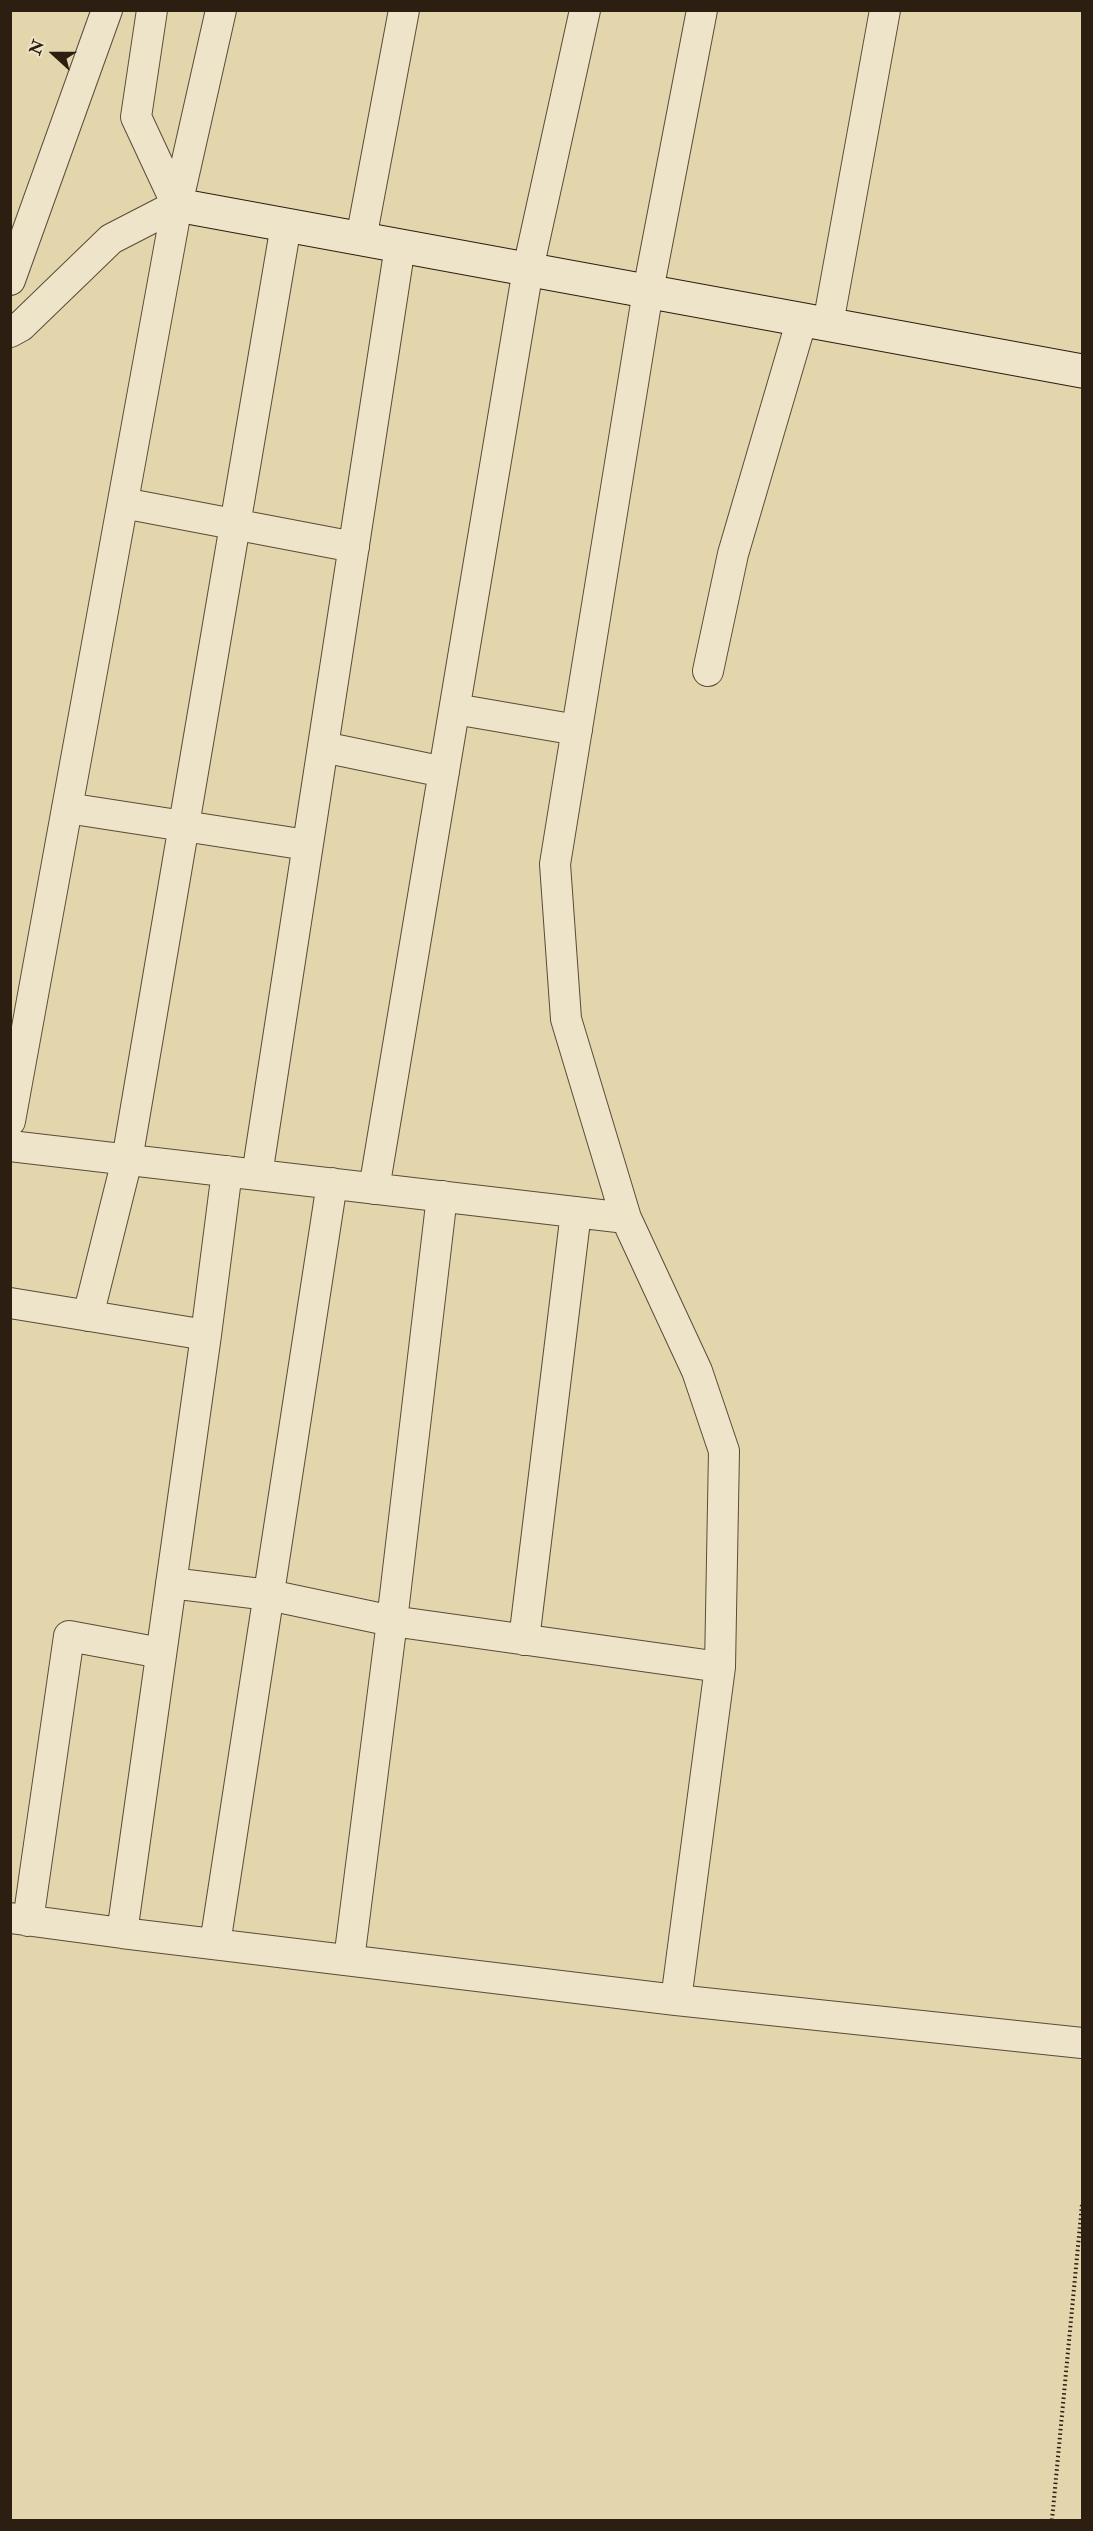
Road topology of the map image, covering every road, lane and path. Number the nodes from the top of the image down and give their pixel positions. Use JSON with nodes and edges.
{"nodes":[{"id":1,"x":107,"y":10,"type":"edge"},
{"id":2,"x":152,"y":10,"type":"edge"},
{"id":3,"x":221,"y":10,"type":"edge"},
{"id":4,"x":404,"y":10,"type":"edge"},
{"id":5,"x":585,"y":10,"type":"edge"},
{"id":6,"x":702,"y":10,"type":"edge"},
{"id":7,"x":885,"y":10,"type":"edge"},
{"id":8,"x":177,"y":205,"type":"junction"},
{"id":9,"x":286,"y":225,"type":"junction"},
{"id":10,"x":361,"y":239,"type":"junction"},
{"id":11,"x":400,"y":246,"type":"junction"},
{"id":12,"x":528,"y":270,"type":"junction"},
{"id":13,"x":10,"y":280,"type":"edge"},
{"id":14,"x":648,"y":291,"type":"junction"},
{"id":15,"x":815,"y":322,"type":"junction"},
{"id":16,"x":10,"y":332,"type":"edge"},
{"id":17,"x":1083,"y":371,"type":"edge"},
{"id":18,"x":123,"y":503,"type":"junction"},
{"id":19,"x":235,"y":524,"type":"junction"},
{"id":20,"x":354,"y":547,"type":"junction"},
{"id":21,"x":708,"y":671,"type":"dead end"},
{"id":22,"x":454,"y":709,"type":"junction"},
{"id":23,"x":577,"y":730,"type":"junction"},
{"id":24,"x":323,"y":747,"type":"junction"},
{"id":25,"x":444,"y":772,"type":"junction"},
{"id":26,"x":67,"y":808,"type":"junction"},
{"id":27,"x":184,"y":826,"type":"junction"},
{"id":28,"x":307,"y":845,"type":"junction"},
{"id":29,"x":10,"y":1121,"type":"edge"},
{"id":30,"x":10,"y":1146,"type":"edge"},
{"id":31,"x":127,"y":1160,"type":"junction"},
{"id":32,"x":227,"y":1171,"type":"junction"},
{"id":33,"x":257,"y":1175,"type":"junction"},
{"id":34,"x":332,"y":1183,"type":"junction"},
{"id":35,"x":374,"y":1189,"type":"junction"},
{"id":36,"x":442,"y":1196,"type":"junction"},
{"id":37,"x":576,"y":1212,"type":"junction"},
{"id":38,"x":626,"y":1218,"type":"junction"},
{"id":39,"x":10,"y":1303,"type":"edge"},
{"id":40,"x":88,"y":1316,"type":"junction"},
{"id":41,"x":206,"y":1335,"type":"junction"},
{"id":42,"x":171,"y":1583,"type":"junction"},
{"id":43,"x":269,"y":1595,"type":"junction"},
{"id":44,"x":392,"y":1621,"type":"junction"},
{"id":45,"x":524,"y":1640,"type":"junction"},
{"id":46,"x":161,"y":1653,"type":"junction"},
{"id":47,"x":720,"y":1667,"type":"junction"},
{"id":48,"x":19,"y":1919,"type":"edge"},
{"id":49,"x":122,"y":1933,"type":"junction"},
{"id":50,"x":215,"y":1944,"type":"junction"},
{"id":51,"x":349,"y":1960,"type":"junction"},
{"id":52,"x":676,"y":2000,"type":"junction"},
{"id":53,"x":1083,"y":2043,"type":"edge"},
{"id":54,"x":1083,"y":2204,"type":"edge"},
{"id":55,"x":1052,"y":2520,"type":"edge"}],
"edges":[{"from":1,"to":13,"type":"street"},
{"from":2,"to":8,"type":"street"},
{"from":3,"to":8,"type":"street"},
{"from":4,"to":10,"type":"street"},
{"from":5,"to":12,"type":"street"},
{"from":6,"to":14,"type":"street"},
{"from":7,"to":15,"type":"street"},
{"from":8,"to":9,"type":"street"},
{"from":8,"to":16,"type":"street"},
{"from":8,"to":18,"type":"street"},
{"from":9,"to":10,"type":"street"},
{"from":9,"to":19,"type":"street"},
{"from":10,"to":11,"type":"street"},
{"from":11,"to":12,"type":"street"},
{"from":11,"to":20,"type":"street"},
{"from":12,"to":14,"type":"street"},
{"from":12,"to":22,"type":"street"},
{"from":14,"to":15,"type":"street"},
{"from":14,"to":23,"type":"street"},
{"from":15,"to":17,"type":"street"},
{"from":15,"to":21,"type":"street"},
{"from":18,"to":19,"type":"street"},
{"from":18,"to":26,"type":"street"},
{"from":19,"to":20,"type":"street"},
{"from":19,"to":27,"type":"street"},
{"from":20,"to":24,"type":"street"},
{"from":22,"to":23,"type":"street"},
{"from":22,"to":25,"type":"street"},
{"from":23,"to":38,"type":"street"},
{"from":24,"to":25,"type":"street"},
{"from":24,"to":28,"type":"street"},
{"from":25,"to":35,"type":"street"},
{"from":26,"to":27,"type":"street"},
{"from":26,"to":29,"type":"street"},
{"from":27,"to":28,"type":"street"},
{"from":27,"to":31,"type":"street"},
{"from":28,"to":33,"type":"street"},
{"from":30,"to":31,"type":"street"},
{"from":31,"to":32,"type":"street"},
{"from":31,"to":40,"type":"street"},
{"from":32,"to":33,"type":"street"},
{"from":32,"to":41,"type":"street"},
{"from":33,"to":34,"type":"street"},
{"from":34,"to":35,"type":"street"},
{"from":34,"to":43,"type":"street"},
{"from":35,"to":36,"type":"street"},
{"from":36,"to":37,"type":"street"},
{"from":36,"to":44,"type":"street"},
{"from":37,"to":38,"type":"street"},
{"from":37,"to":45,"type":"street"},
{"from":38,"to":47,"type":"street"},
{"from":39,"to":40,"type":"street"},
{"from":40,"to":41,"type":"street"},
{"from":41,"to":42,"type":"street"},
{"from":42,"to":43,"type":"street"},
{"from":42,"to":46,"type":"street"},
{"from":43,"to":44,"type":"street"},
{"from":43,"to":50,"type":"street"},
{"from":44,"to":45,"type":"street"},
{"from":44,"to":51,"type":"street"},
{"from":45,"to":47,"type":"street"},
{"from":46,"to":48,"type":"street"},
{"from":46,"to":49,"type":"street"},
{"from":47,"to":52,"type":"street"},
{"from":48,"to":49,"type":"street"},
{"from":49,"to":50,"type":"street"},
{"from":50,"to":51,"type":"street"},
{"from":51,"to":52,"type":"street"},
{"from":52,"to":53,"type":"street"},
{"from":54,"to":55,"type":"path"}]}
